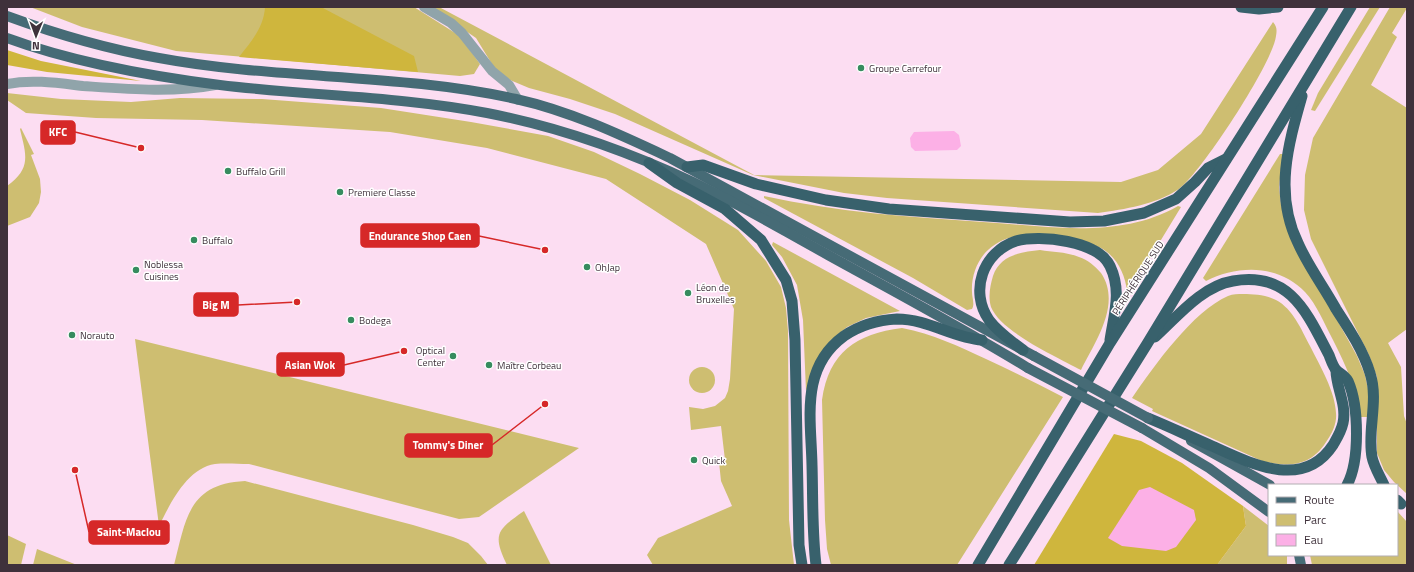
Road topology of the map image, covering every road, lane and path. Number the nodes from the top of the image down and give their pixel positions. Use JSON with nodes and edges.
{"nodes":[{"id":1,"x":424,"y":7,"type":"edge"},
{"id":2,"x":1241,"y":7,"type":"edge"},
{"id":3,"x":1278,"y":7,"type":"edge"},
{"id":4,"x":1323,"y":7,"type":"edge"},
{"id":5,"x":1351,"y":7,"type":"edge"},
{"id":6,"x":7,"y":16,"type":"edge"},
{"id":7,"x":7,"y":38,"type":"edge"},
{"id":8,"x":1307,"y":80,"type":"junction"},
{"id":9,"x":7,"y":84,"type":"edge"},
{"id":10,"x":219,"y":84,"type":"junction"},
{"id":11,"x":518,"y":100,"type":"junction"},
{"id":12,"x":1227,"y":158,"type":"junction"},
{"id":13,"x":649,"y":163,"type":"junction"},
{"id":14,"x":687,"y":167,"type":"junction"},
{"id":15,"x":982,"y":340,"type":"junction"},
{"id":16,"x":1110,"y":344,"type":"junction"},
{"id":17,"x":1147,"y":344,"type":"junction"},
{"id":18,"x":1023,"y":350,"type":"junction"},
{"id":19,"x":1336,"y":370,"type":"junction"},
{"id":20,"x":1148,"y":418,"type":"junction"},
{"id":21,"x":1268,"y":484,"type":"edge"},
{"id":22,"x":1347,"y":484,"type":"edge"},
{"id":23,"x":1383,"y":484,"type":"edge"},
{"id":24,"x":1268,"y":511,"type":"edge"},
{"id":25,"x":802,"y":565,"type":"edge"},
{"id":26,"x":816,"y":565,"type":"edge"},
{"id":27,"x":978,"y":565,"type":"edge"},
{"id":28,"x":1009,"y":565,"type":"edge"}],
"edges":[{"from":1,"to":11,"type":"street"},
{"from":2,"to":3,"type":"highway"},
{"from":4,"to":12,"type":"highway","name":"PÉRIPHÉRIQUE SUD"},
{"from":5,"to":8,"type":"highway"},
{"from":6,"to":11,"type":"main road"},
{"from":7,"to":10,"type":"main road"},
{"from":8,"to":17,"type":"highway"},
{"from":8,"to":23,"type":"highway"},
{"from":9,"to":10,"type":"street"},
{"from":10,"to":13,"type":"main road"},
{"from":11,"to":14,"type":"main road"},
{"from":12,"to":14,"type":"highway"},
{"from":12,"to":16,"type":"highway","name":"PÉRIPHÉRIQUE SUD"},
{"from":13,"to":15,"type":"main road"},
{"from":13,"to":25,"type":"highway"},
{"from":14,"to":18,"type":"main road"},
{"from":15,"to":24,"type":"main road","bridge":true},
{"from":15,"to":26,"type":"highway"},
{"from":16,"to":18,"type":"highway"},
{"from":16,"to":27,"type":"highway","name":"PÉRIPHÉRIQUE SUD"},
{"from":17,"to":19,"type":"highway"},
{"from":17,"to":28,"type":"highway"},
{"from":18,"to":20,"type":"main road","bridge":true},
{"from":19,"to":20,"type":"highway"},
{"from":19,"to":22,"type":"highway"},
{"from":20,"to":21,"type":"main road"}]}
